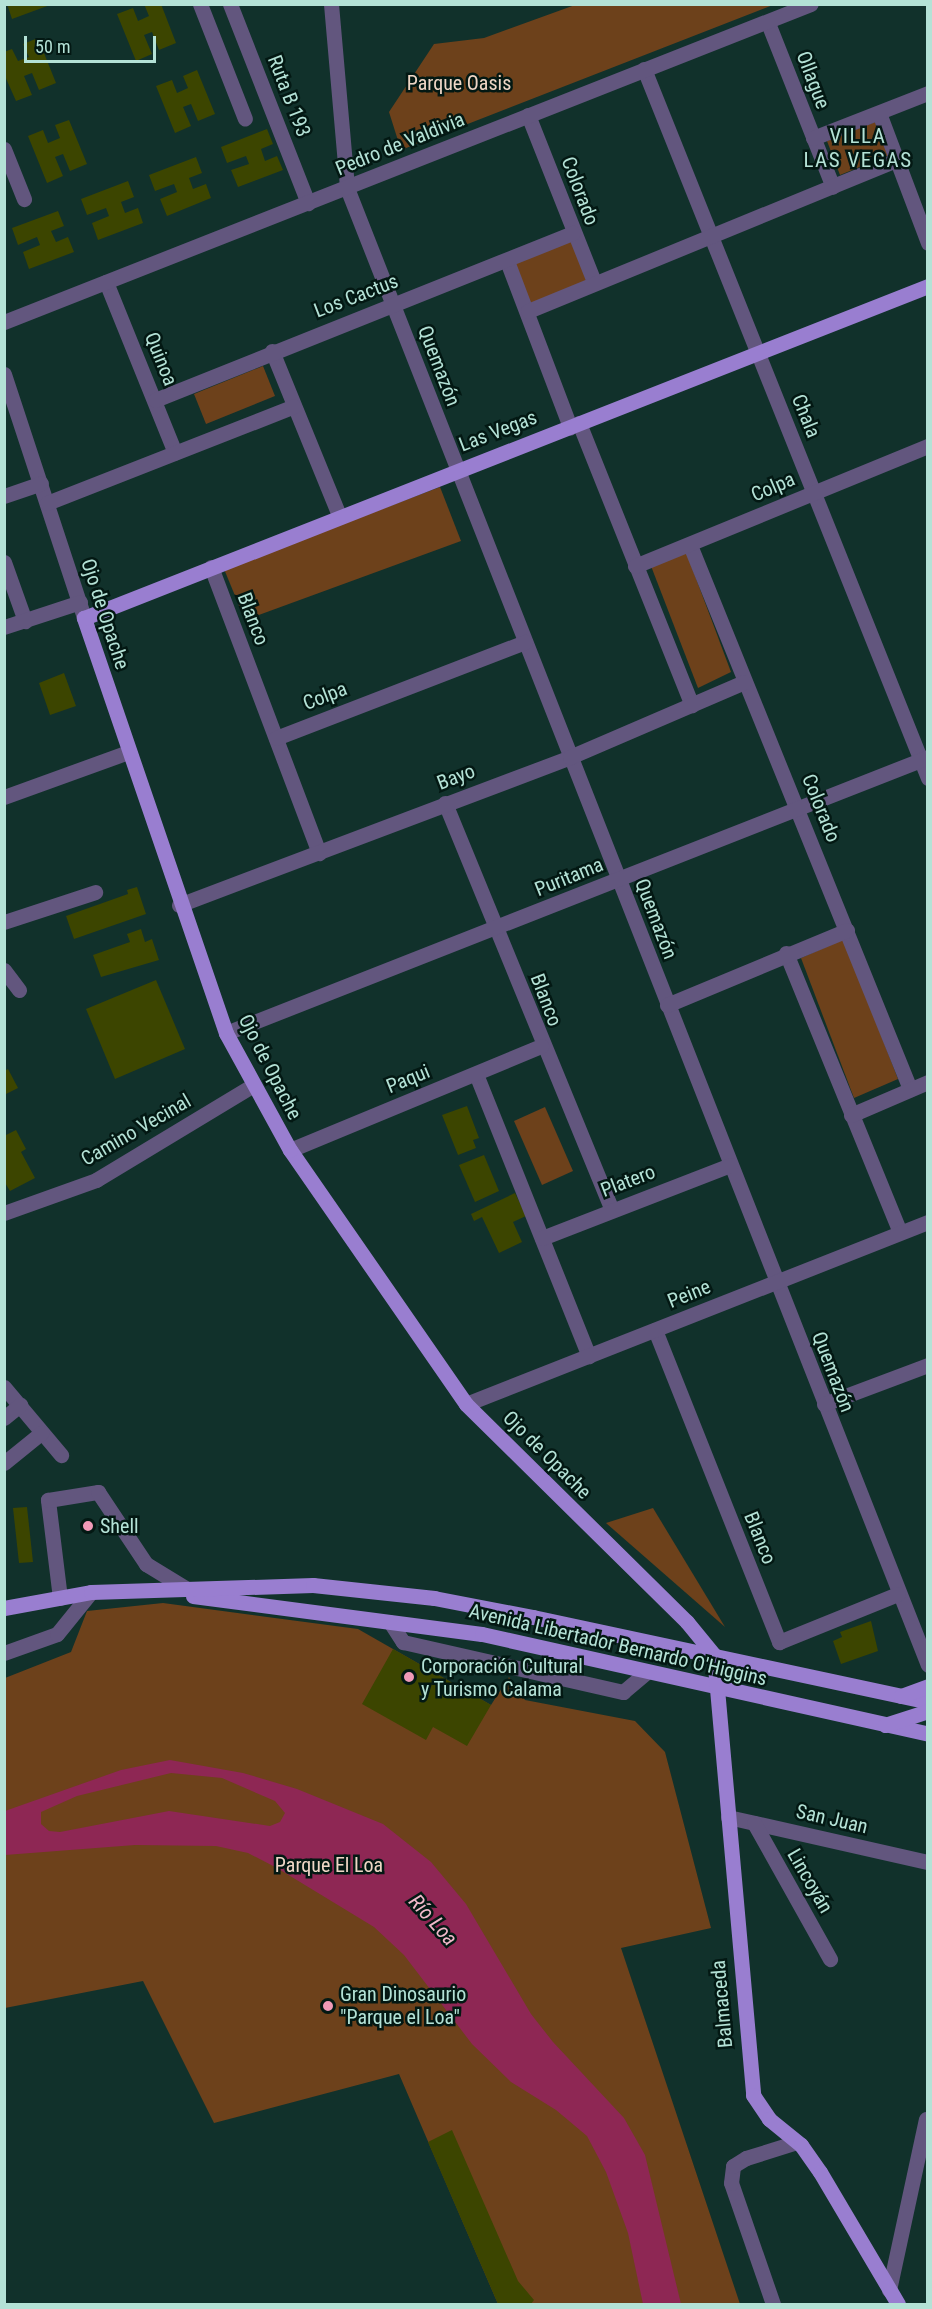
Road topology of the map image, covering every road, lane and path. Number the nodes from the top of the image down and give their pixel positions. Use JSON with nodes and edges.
{"nodes":[{"id":1,"x":200,"y":4,"type":"edge"},
{"id":2,"x":230,"y":4,"type":"edge"},
{"id":3,"x":331,"y":4,"type":"edge"},
{"id":4,"x":811,"y":4,"type":"edge"},
{"id":5,"x":768,"y":22,"type":"junction"},
{"id":6,"x":245,"y":42,"type":"junction"},
{"id":7,"x":219,"y":53,"type":"junction"},
{"id":8,"x":645,"y":69,"type":"junction"},
{"id":9,"x":927,"y":93,"type":"edge"},
{"id":10,"x":879,"y":113,"type":"junction"},
{"id":11,"x":528,"y":115,"type":"junction"},
{"id":12,"x":245,"y":118,"type":"dead end"},
{"id":13,"x":813,"y":138,"type":"junction"},
{"id":14,"x":4,"y":149,"type":"edge"},
{"id":15,"x":897,"y":160,"type":"junction"},
{"id":16,"x":833,"y":187,"type":"junction"},
{"id":17,"x":347,"y":188,"type":"junction"},
{"id":18,"x":24,"y":199,"type":"dead end"},
{"id":19,"x":308,"y":203,"type":"junction"},
{"id":20,"x":573,"y":233,"type":"junction"},
{"id":21,"x":711,"y":236,"type":"junction"},
{"id":22,"x":927,"y":243,"type":"edge"},
{"id":23,"x":507,"y":261,"type":"junction"},
{"id":24,"x":106,"y":282,"type":"junction"},
{"id":25,"x":594,"y":282,"type":"junction"},
{"id":26,"x":927,"y":286,"type":"edge"},
{"id":27,"x":392,"y":304,"type":"junction"},
{"id":28,"x":528,"y":311,"type":"junction"},
{"id":29,"x":4,"y":322,"type":"edge"},
{"id":30,"x":272,"y":351,"type":"junction"},
{"id":31,"x":758,"y":354,"type":"junction"},
{"id":32,"x":4,"y":374,"type":"edge"},
{"id":33,"x":155,"y":399,"type":"junction"},
{"id":34,"x":294,"y":406,"type":"junction"},
{"id":35,"x":575,"y":425,"type":"junction"},
{"id":36,"x":927,"y":446,"type":"edge"},
{"id":37,"x":175,"y":453,"type":"junction"},
{"id":38,"x":457,"y":469,"type":"junction"},
{"id":39,"x":41,"y":483,"type":"junction"},
{"id":40,"x":813,"y":492,"type":"junction"},
{"id":41,"x":4,"y":496,"type":"edge"},
{"id":42,"x":47,"y":503,"type":"junction"},
{"id":43,"x":339,"y":515,"type":"junction"},
{"id":44,"x":690,"y":545,"type":"junction"},
{"id":45,"x":4,"y":562,"type":"edge"},
{"id":46,"x":635,"y":566,"type":"junction"},
{"id":47,"x":211,"y":567,"type":"junction"},
{"id":48,"x":9,"y":587,"type":"edge"},
{"id":49,"x":80,"y":602,"type":"junction"},
{"id":50,"x":84,"y":618,"type":"junction"},
{"id":51,"x":25,"y":621,"type":"junction"},
{"id":52,"x":4,"y":627,"type":"edge"},
{"id":53,"x":525,"y":642,"type":"junction"},
{"id":54,"x":744,"y":682,"type":"junction"},
{"id":55,"x":692,"y":705,"type":"junction"},
{"id":56,"x":276,"y":738,"type":"junction"},
{"id":57,"x":128,"y":752,"type":"junction"},
{"id":58,"x":570,"y":757,"type":"junction"},
{"id":59,"x":924,"y":759,"type":"edge"},
{"id":60,"x":927,"y":778,"type":"edge"},
{"id":61,"x":4,"y":797,"type":"edge"},
{"id":62,"x":445,"y":803,"type":"junction"},
{"id":63,"x":799,"y":808,"type":"junction"},
{"id":64,"x":319,"y":853,"type":"junction"},
{"id":65,"x":618,"y":880,"type":"junction"},
{"id":66,"x":95,"y":892,"type":"dead end"},
{"id":67,"x":180,"y":905,"type":"junction"},
{"id":68,"x":4,"y":922,"type":"edge"},
{"id":69,"x":496,"y":928,"type":"junction"},
{"id":70,"x":847,"y":930,"type":"junction"},
{"id":71,"x":786,"y":953,"type":"junction"},
{"id":72,"x":4,"y":970,"type":"edge"},
{"id":73,"x":19,"y":990,"type":"dead end"},
{"id":74,"x":667,"y":1005,"type":"junction"},
{"id":75,"x":226,"y":1033,"type":"junction"},
{"id":76,"x":542,"y":1046,"type":"junction"},
{"id":77,"x":476,"y":1074,"type":"junction"},
{"id":78,"x":927,"y":1082,"type":"edge"},
{"id":79,"x":252,"y":1086,"type":"junction"},
{"id":80,"x":910,"y":1089,"type":"junction"},
{"id":81,"x":851,"y":1115,"type":"junction"},
{"id":82,"x":290,"y":1150,"type":"junction"},
{"id":83,"x":730,"y":1165,"type":"junction"},
{"id":84,"x":612,"y":1210,"type":"junction"},
{"id":85,"x":4,"y":1213,"type":"edge"},
{"id":86,"x":927,"y":1222,"type":"edge"},
{"id":87,"x":900,"y":1232,"type":"junction"},
{"id":88,"x":542,"y":1238,"type":"junction"},
{"id":89,"x":776,"y":1282,"type":"junction"},
{"id":90,"x":655,"y":1330,"type":"junction"},
{"id":91,"x":589,"y":1356,"type":"junction"},
{"id":92,"x":927,"y":1365,"type":"edge"},
{"id":93,"x":4,"y":1388,"type":"edge"},
{"id":94,"x":466,"y":1404,"type":"junction"},
{"id":95,"x":824,"y":1404,"type":"junction"},
{"id":96,"x":20,"y":1405,"type":"junction"},
{"id":97,"x":4,"y":1418,"type":"edge"},
{"id":98,"x":41,"y":1433,"type":"junction"},
{"id":99,"x":61,"y":1455,"type":"dead end"},
{"id":100,"x":4,"y":1463,"type":"edge"},
{"id":101,"x":187,"y":1589,"type":"junction"},
{"id":102,"x":154,"y":1590,"type":"junction"},
{"id":103,"x":91,"y":1592,"type":"junction"},
{"id":104,"x":898,"y":1594,"type":"junction"},
{"id":105,"x":60,"y":1598,"type":"junction"},
{"id":106,"x":4,"y":1608,"type":"edge"},
{"id":107,"x":390,"y":1622,"type":"junction"},
{"id":108,"x":482,"y":1634,"type":"junction"},
{"id":109,"x":4,"y":1653,"type":"edge"},
{"id":110,"x":714,"y":1655,"type":"junction"},
{"id":111,"x":476,"y":1657,"type":"junction"},
{"id":112,"x":927,"y":1665,"type":"edge"},
{"id":113,"x":647,"y":1672,"type":"junction"},
{"id":114,"x":927,"y":1686,"type":"edge"},
{"id":115,"x":715,"y":1689,"type":"junction"},
{"id":116,"x":901,"y":1696,"type":"junction"},
{"id":117,"x":927,"y":1702,"type":"edge"},
{"id":118,"x":927,"y":1711,"type":"edge"},
{"id":119,"x":885,"y":1725,"type":"junction"},
{"id":120,"x":927,"y":1734,"type":"edge"},
{"id":121,"x":728,"y":1817,"type":"junction"},
{"id":122,"x":754,"y":1823,"type":"junction"},
{"id":123,"x":927,"y":1862,"type":"edge"},
{"id":124,"x":830,"y":1959,"type":"dead end"},
{"id":125,"x":926,"y":2119,"type":"dead end"},
{"id":126,"x":797,"y":2142,"type":"junction"},
{"id":127,"x":890,"y":2290,"type":"junction"},
{"id":128,"x":772,"y":2304,"type":"edge"},
{"id":129,"x":898,"y":2304,"type":"edge"}],
"edges":[{"from":1,"to":7,"type":"street"},
{"from":2,"to":6,"type":"street","name":"Ruta B 193"},
{"from":3,"to":17,"type":"street","name":"Quemazón"},
{"from":4,"to":5,"type":"street","name":"Pedro de Valdivia"},
{"from":5,"to":8,"type":"street","name":"Pedro de Valdivia"},
{"from":5,"to":13,"type":"street","name":"Ollague"},
{"from":6,"to":7,"type":"street"},
{"from":6,"to":19,"type":"street","name":"Ruta B 193"},
{"from":7,"to":12,"type":"street"},
{"from":8,"to":11,"type":"street","name":"Pedro de Valdivia"},
{"from":8,"to":21,"type":"street","name":"Chala"},
{"from":9,"to":10,"type":"street"},
{"from":10,"to":13,"type":"street"},
{"from":10,"to":15,"type":"street"},
{"from":11,"to":17,"type":"street","name":"Pedro de Valdivia"},
{"from":11,"to":20,"type":"street","name":"Colorado"},
{"from":13,"to":16,"type":"street","name":"Ollague"},
{"from":14,"to":18,"type":"street"},
{"from":15,"to":16,"type":"street"},
{"from":15,"to":22,"type":"street"},
{"from":16,"to":21,"type":"street"},
{"from":17,"to":19,"type":"street","name":"Pedro de Valdivia"},
{"from":17,"to":27,"type":"street","name":"Quemazón"},
{"from":19,"to":24,"type":"street","name":"Pedro de Valdivia"},
{"from":20,"to":23,"type":"street","name":"Los Cactus"},
{"from":20,"to":25,"type":"street","name":"Colorado"},
{"from":21,"to":25,"type":"street"},
{"from":21,"to":31,"type":"street","name":"Chala"},
{"from":23,"to":27,"type":"street","name":"Los Cactus"},
{"from":23,"to":28,"type":"street"},
{"from":24,"to":29,"type":"street","name":"Pedro de Valdivia"},
{"from":24,"to":33,"type":"street","name":"Quinoa"},
{"from":25,"to":28,"type":"street"},
{"from":26,"to":31,"type":"main road","name":"Las Vegas"},
{"from":27,"to":30,"type":"street","name":"Los Cactus"},
{"from":27,"to":38,"type":"street","name":"Quemazón"},
{"from":28,"to":35,"type":"street"},
{"from":30,"to":33,"type":"street","name":"Los Cactus"},
{"from":30,"to":34,"type":"street"},
{"from":31,"to":35,"type":"main road","name":"Las Vegas"},
{"from":31,"to":40,"type":"street","name":"Chala"},
{"from":32,"to":39,"type":"street","name":"Ojo de Opache"},
{"from":33,"to":37,"type":"street","name":"Quinoa"},
{"from":34,"to":37,"type":"street"},
{"from":34,"to":43,"type":"street"},
{"from":35,"to":38,"type":"main road","name":"Las Vegas"},
{"from":35,"to":46,"type":"street"},
{"from":36,"to":40,"type":"street","name":"Colpa"},
{"from":37,"to":42,"type":"street"},
{"from":38,"to":43,"type":"main road","name":"Las Vegas"},
{"from":38,"to":53,"type":"street","name":"Quemazón"},
{"from":39,"to":41,"type":"street"},
{"from":39,"to":42,"type":"street","name":"Ojo de Opache"},
{"from":40,"to":44,"type":"street","name":"Colpa"},
{"from":40,"to":59,"type":"street","name":"Chala"},
{"from":42,"to":49,"type":"street","name":"Ojo de Opache"},
{"from":43,"to":47,"type":"main road","name":"Las Vegas"},
{"from":44,"to":46,"type":"street","name":"Colpa"},
{"from":44,"to":54,"type":"street","name":"Colorado"},
{"from":45,"to":48,"type":"street"},
{"from":46,"to":55,"type":"street"},
{"from":47,"to":50,"type":"main road","name":"Las Vegas"},
{"from":47,"to":56,"type":"street","name":"Blanco"},
{"from":48,"to":51,"type":"street"},
{"from":49,"to":50,"type":"street","name":"Ojo de Opache"},
{"from":49,"to":51,"type":"street"},
{"from":50,"to":57,"type":"main road","name":"Ojo de Opache"},
{"from":51,"to":52,"type":"street"},
{"from":53,"to":56,"type":"street","name":"Colpa"},
{"from":53,"to":58,"type":"street","name":"Quemazón"},
{"from":54,"to":55,"type":"street","name":"Bayo"},
{"from":54,"to":63,"type":"street","name":"Colorado"},
{"from":55,"to":58,"type":"street","name":"Bayo"},
{"from":56,"to":64,"type":"street","name":"Blanco"},
{"from":57,"to":61,"type":"street"},
{"from":57,"to":67,"type":"main road","name":"Ojo de Opache"},
{"from":58,"to":62,"type":"street","name":"Bayo"},
{"from":58,"to":65,"type":"street","name":"Quemazón"},
{"from":59,"to":60,"type":"street","name":"Chala"},
{"from":59,"to":63,"type":"street","name":"Puritama"},
{"from":62,"to":64,"type":"street","name":"Bayo"},
{"from":62,"to":69,"type":"street","name":"Blanco"},
{"from":63,"to":65,"type":"street","name":"Puritama"},
{"from":63,"to":70,"type":"street","name":"Colorado"},
{"from":64,"to":67,"type":"street","name":"Bayo"},
{"from":65,"to":69,"type":"street","name":"Puritama"},
{"from":65,"to":74,"type":"street","name":"Quemazón"},
{"from":66,"to":68,"type":"street"},
{"from":67,"to":75,"type":"main road","name":"Ojo de Opache"},
{"from":69,"to":75,"type":"street","name":"Puritama"},
{"from":69,"to":76,"type":"street","name":"Blanco"},
{"from":70,"to":71,"type":"street"},
{"from":70,"to":80,"type":"street","name":"Colorado"},
{"from":71,"to":74,"type":"street"},
{"from":71,"to":81,"type":"street"},
{"from":72,"to":73,"type":"street"},
{"from":74,"to":83,"type":"street","name":"Quemazón"},
{"from":75,"to":79,"type":"main road","name":"Ojo de Opache"},
{"from":76,"to":77,"type":"street","name":"Paqui"},
{"from":76,"to":84,"type":"street","name":"Blanco"},
{"from":77,"to":82,"type":"street","name":"Paqui"},
{"from":77,"to":88,"type":"street"},
{"from":78,"to":80,"type":"street"},
{"from":79,"to":82,"type":"main road","name":"Ojo de Opache"},
{"from":79,"to":85,"type":"street","name":"Camino Vecinal"},
{"from":80,"to":81,"type":"street"},
{"from":81,"to":87,"type":"street"},
{"from":82,"to":94,"type":"main road","name":"Ojo de Opache"},
{"from":83,"to":84,"type":"street","name":"Platero"},
{"from":83,"to":89,"type":"street","name":"Quemazón"},
{"from":84,"to":88,"type":"street","name":"Platero"},
{"from":86,"to":87,"type":"street","name":"Peine"},
{"from":87,"to":89,"type":"street","name":"Peine"},
{"from":88,"to":91,"type":"street"},
{"from":89,"to":90,"type":"street","name":"Peine"},
{"from":89,"to":95,"type":"street","name":"Quemazón"},
{"from":90,"to":91,"type":"street","name":"Peine"},
{"from":90,"to":104,"type":"street","name":"Blanco"},
{"from":91,"to":94,"type":"street","name":"Peine"},
{"from":92,"to":95,"type":"street"},
{"from":93,"to":96,"type":"street"},
{"from":94,"to":110,"type":"main road","name":"Ojo de Opache"},
{"from":95,"to":104,"type":"street","name":"Quemazón"},
{"from":96,"to":97,"type":"street"},
{"from":96,"to":98,"type":"street"},
{"from":98,"to":99,"type":"street"},
{"from":98,"to":100,"type":"street"},
{"from":101,"to":102,"type":"main road","name":"Avenida Libertador Bernardo O'Higgins"},
{"from":101,"to":105,"type":"street"},
{"from":101,"to":110,"type":"main road","name":"Avenida Libertador Bernardo O'Higgins"},
{"from":102,"to":103,"type":"main road","name":"Avenida Libertador Bernardo O'Higgins"},
{"from":102,"to":107,"type":"main road","name":"Avenida Libertador Bernardo O'Higgins"},
{"from":103,"to":105,"type":"main road","name":"Avenida Libertador Bernardo O'Higgins"},
{"from":103,"to":109,"type":"street"},
{"from":104,"to":112,"type":"street","name":"Quemazón"},
{"from":105,"to":106,"type":"main road","name":"Avenida Libertador Bernardo O'Higgins"},
{"from":107,"to":108,"type":"main road","name":"Avenida Libertador Bernardo O'Higgins"},
{"from":107,"to":111,"type":"street"},
{"from":108,"to":111,"type":"street"},
{"from":108,"to":113,"type":"main road","name":"Avenida Libertador Bernardo O'Higgins"},
{"from":110,"to":115,"type":"main road","name":"Balmaceda"},
{"from":110,"to":116,"type":"main road","name":"Avenida Libertador Bernardo O'Higgins"},
{"from":111,"to":113,"type":"street"},
{"from":113,"to":115,"type":"main road","name":"Avenida Libertador Bernardo O'Higgins"},
{"from":114,"to":116,"type":"main road"},
{"from":115,"to":119,"type":"main road","name":"Avenida Libertador Bernardo O'Higgins"},
{"from":115,"to":121,"type":"main road","name":"Balmaceda"},
{"from":116,"to":117,"type":"main road","name":"Avenida Libertador Bernardo O'Higgins"},
{"from":118,"to":119,"type":"main road"},
{"from":119,"to":120,"type":"main road","name":"Avenida Libertador Bernardo O'Higgins"},
{"from":121,"to":122,"type":"street","name":"San Juan"},
{"from":121,"to":126,"type":"main road","name":"Balmaceda"},
{"from":122,"to":123,"type":"street","name":"San Juan"},
{"from":122,"to":124,"type":"street","name":"Lincoyán"},
{"from":125,"to":127,"type":"street"},
{"from":126,"to":127,"type":"main road","name":"Balmaceda"},
{"from":126,"to":128,"type":"street"},
{"from":127,"to":129,"type":"main road","name":"Balmaceda"}]}
